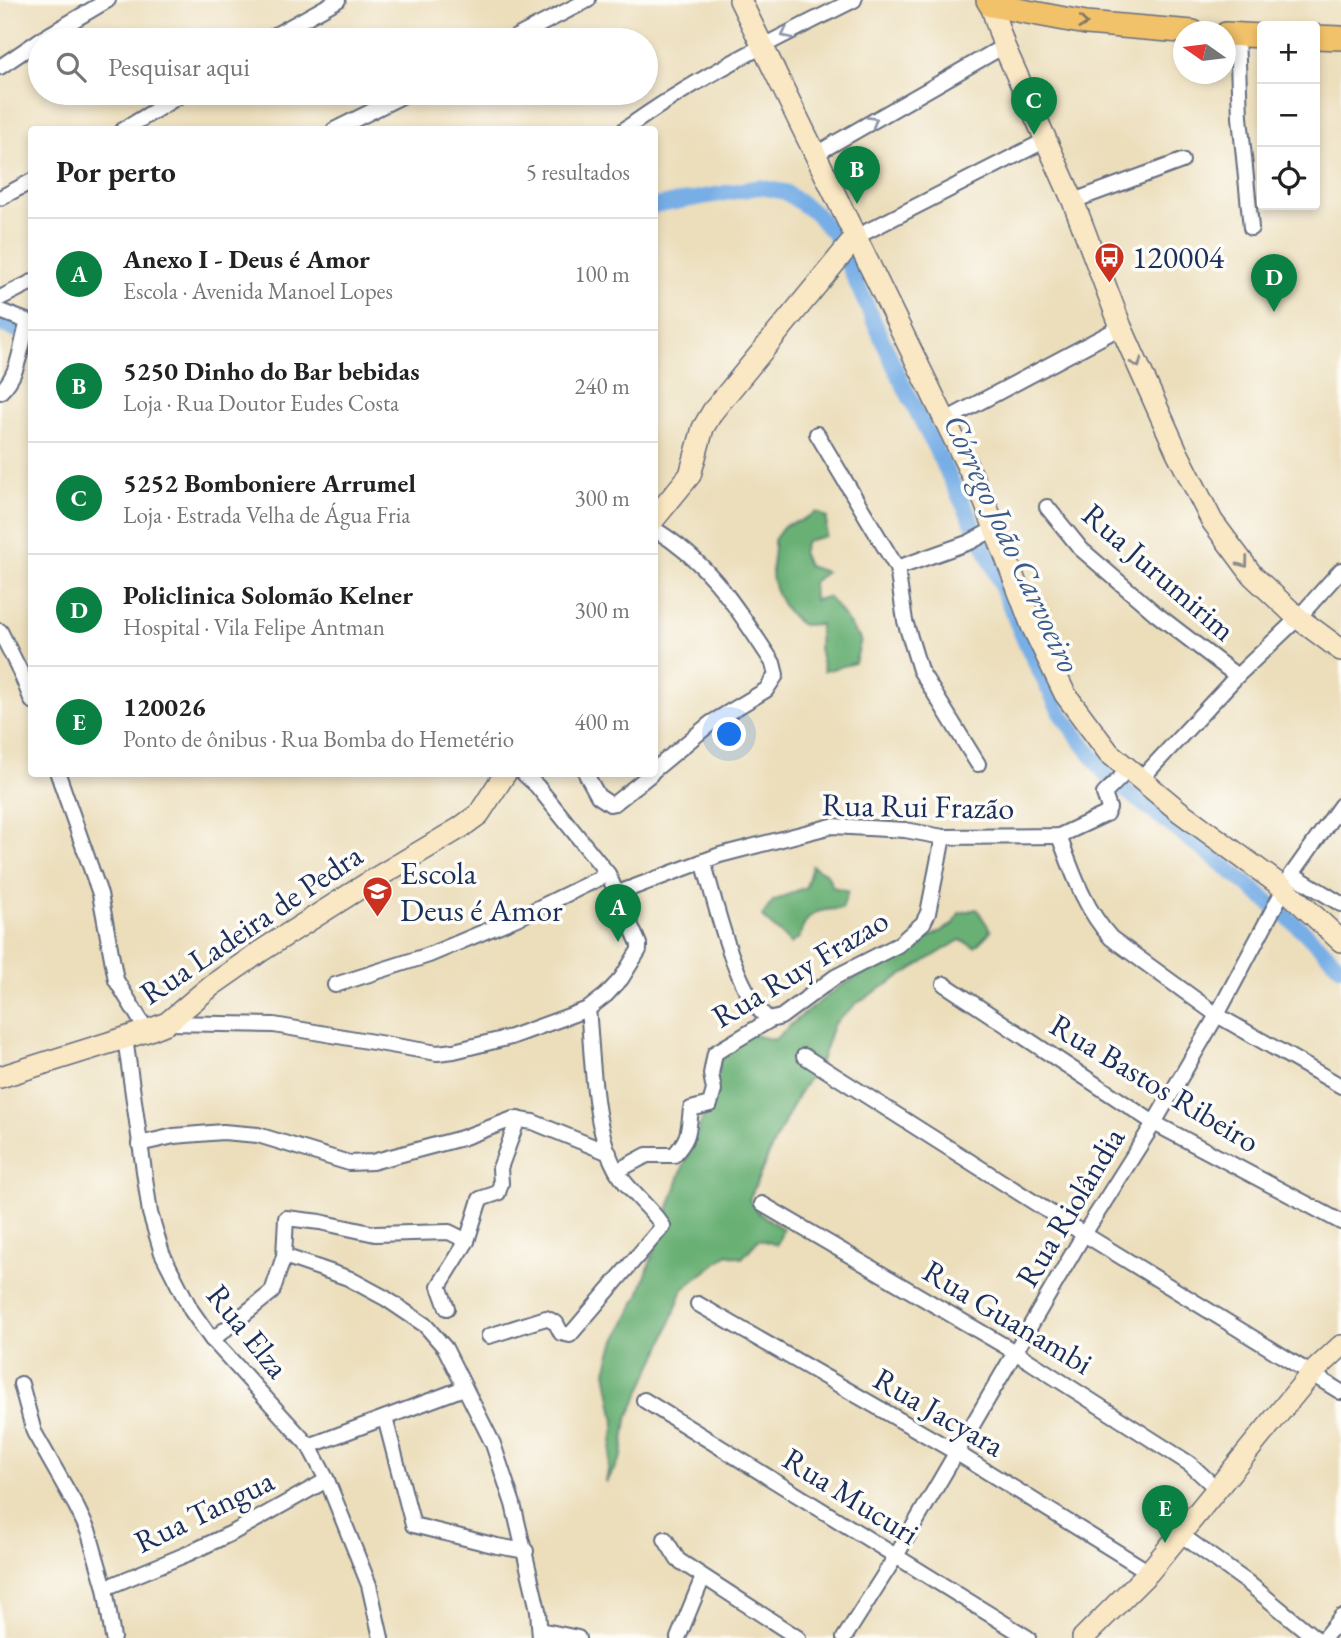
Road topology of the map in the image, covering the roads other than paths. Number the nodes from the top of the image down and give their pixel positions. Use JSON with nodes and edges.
{"nodes":[{"id":1,"x":108,"y":0,"type":"edge"},
{"id":2,"x":338,"y":0,"type":"edge"},
{"id":3,"x":588,"y":0,"type":"edge"},
{"id":4,"x":740,"y":0,"type":"edge"},
{"id":5,"x":854,"y":0,"type":"edge"},
{"id":6,"x":993,"y":2,"type":"edge"},
{"id":7,"x":60,"y":28,"type":"edge"},
{"id":8,"x":288,"y":28,"type":"edge"},
{"id":9,"x":533,"y":28,"type":"edge"},
{"id":10,"x":1173,"y":30,"type":"edge"},
{"id":11,"x":1236,"y":34,"type":"edge"},
{"id":12,"x":1257,"y":36,"type":"edge"},
{"id":13,"x":1320,"y":37,"type":"edge"},
{"id":14,"x":1341,"y":38,"type":"edge"},
{"id":15,"x":763,"y":46,"type":"junction"},
{"id":16,"x":1004,"y":46,"type":"junction"},
{"id":17,"x":28,"y":48,"type":"edge"},
{"id":18,"x":0,"y":67,"type":"edge"},
{"id":19,"x":1236,"y":80,"type":"edge"},
{"id":20,"x":164,"y":105,"type":"edge"},
{"id":21,"x":384,"y":105,"type":"edge"},
{"id":22,"x":130,"y":126,"type":"edge"},
{"id":23,"x":342,"y":126,"type":"edge"},
{"id":24,"x":630,"y":126,"type":"edge"},
{"id":25,"x":1046,"y":140,"type":"junction"},
{"id":26,"x":814,"y":155,"type":"junction"},
{"id":27,"x":1182,"y":160,"type":"dead end"},
{"id":28,"x":28,"y":183,"type":"edge"},
{"id":29,"x":0,"y":198,"type":"edge"},
{"id":30,"x":1073,"y":201,"type":"junction"},
{"id":31,"x":1251,"y":228,"type":"dead end"},
{"id":32,"x":853,"y":242,"type":"junction"},
{"id":33,"x":28,"y":284,"type":"edge"},
{"id":34,"x":0,"y":298,"type":"edge"},
{"id":35,"x":0,"y":310,"type":"edge"},
{"id":36,"x":1121,"y":327,"type":"junction"},
{"id":37,"x":27,"y":329,"type":"edge"},
{"id":38,"x":0,"y":392,"type":"edge"},
{"id":39,"x":944,"y":421,"type":"junction"},
{"id":40,"x":817,"y":434,"type":"dead end"},
{"id":41,"x":1047,"y":507,"type":"dead end"},
{"id":42,"x":658,"y":514,"type":"edge"},
{"id":43,"x":992,"y":530,"type":"junction"},
{"id":44,"x":658,"y":532,"type":"edge"},
{"id":45,"x":897,"y":568,"type":"junction"},
{"id":46,"x":1341,"y":570,"type":"edge"},
{"id":47,"x":1298,"y":618,"type":"junction"},
{"id":48,"x":0,"y":631,"type":"edge"},
{"id":49,"x":1341,"y":650,"type":"edge"},
{"id":50,"x":1237,"y":676,"type":"junction"},
{"id":51,"x":28,"y":691,"type":"edge"},
{"id":52,"x":978,"y":764,"type":"dead end"},
{"id":53,"x":658,"y":768,"type":"edge"},
{"id":54,"x":1130,"y":776,"type":"junction"},
{"id":55,"x":59,"y":777,"type":"edge"},
{"id":56,"x":503,"y":777,"type":"edge"},
{"id":57,"x":527,"y":777,"type":"edge"},
{"id":58,"x":588,"y":777,"type":"edge"},
{"id":59,"x":647,"y":777,"type":"edge"},
{"id":60,"x":1341,"y":804,"type":"edge"},
{"id":61,"x":1059,"y":836,"type":"junction"},
{"id":62,"x":943,"y":837,"type":"junction"},
{"id":63,"x":703,"y":861,"type":"junction"},
{"id":64,"x":608,"y":874,"type":"junction"},
{"id":65,"x":1284,"y":889,"type":"junction"},
{"id":66,"x":618,"y":893,"type":"junction"},
{"id":67,"x":1341,"y":904,"type":"edge"},
{"id":68,"x":1341,"y":941,"type":"edge"},
{"id":69,"x":944,"y":984,"type":"dead end"},
{"id":70,"x":335,"y":985,"type":"dead end"},
{"id":71,"x":588,"y":1009,"type":"junction"},
{"id":72,"x":1217,"y":1015,"type":"junction"},
{"id":73,"x":770,"y":1020,"type":"junction"},
{"id":74,"x":157,"y":1027,"type":"junction"},
{"id":75,"x":125,"y":1038,"type":"junction"},
{"id":76,"x":804,"y":1056,"type":"dead end"},
{"id":77,"x":0,"y":1077,"type":"edge"},
{"id":78,"x":1341,"y":1086,"type":"edge"},
{"id":79,"x":517,"y":1119,"type":"junction"},
{"id":80,"x":1154,"y":1123,"type":"junction"},
{"id":81,"x":139,"y":1144,"type":"junction"},
{"id":82,"x":609,"y":1153,"type":"junction"},
{"id":83,"x":617,"y":1171,"type":"junction"},
{"id":84,"x":762,"y":1204,"type":"dead end"},
{"id":85,"x":1341,"y":1222,"type":"edge"},
{"id":86,"x":1084,"y":1234,"type":"junction"},
{"id":87,"x":467,"y":1241,"type":"junction"},
{"id":88,"x":284,"y":1256,"type":"junction"},
{"id":89,"x":698,"y":1304,"type":"dead end"},
{"id":90,"x":447,"y":1308,"type":"dead end"},
{"id":91,"x":489,"y":1336,"type":"dead end"},
{"id":92,"x":212,"y":1340,"type":"junction"},
{"id":93,"x":1341,"y":1346,"type":"edge"},
{"id":94,"x":1015,"y":1352,"type":"junction"},
{"id":95,"x":1311,"y":1374,"type":"junction"},
{"id":96,"x":20,"y":1384,"type":"dead end"},
{"id":97,"x":464,"y":1388,"type":"junction"},
{"id":98,"x":1341,"y":1392,"type":"edge"},
{"id":99,"x":644,"y":1401,"type":"dead end"},
{"id":100,"x":385,"y":1418,"type":"junction"},
{"id":101,"x":309,"y":1446,"type":"junction"},
{"id":102,"x":957,"y":1453,"type":"junction"},
{"id":103,"x":327,"y":1480,"type":"junction"},
{"id":104,"x":1217,"y":1489,"type":"junction"},
{"id":105,"x":1180,"y":1534,"type":"junction"},
{"id":106,"x":665,"y":1539,"type":"dead end"},
{"id":107,"x":526,"y":1551,"type":"junction"},
{"id":108,"x":896,"y":1556,"type":"junction"},
{"id":109,"x":1149,"y":1572,"type":"junction"},
{"id":110,"x":703,"y":1577,"type":"junction"},
{"id":111,"x":105,"y":1588,"type":"junction"},
{"id":112,"x":1341,"y":1617,"type":"edge"},
{"id":113,"x":777,"y":1632,"type":"edge"},
{"id":114,"x":540,"y":1634,"type":"edge"},
{"id":115,"x":113,"y":1638,"type":"edge"},
{"id":116,"x":381,"y":1638,"type":"edge"},
{"id":117,"x":578,"y":1638,"type":"edge"},
{"id":118,"x":678,"y":1638,"type":"edge"},
{"id":119,"x":798,"y":1638,"type":"edge"},
{"id":120,"x":844,"y":1638,"type":"edge"},
{"id":121,"x":1028,"y":1638,"type":"edge"},
{"id":122,"x":1083,"y":1638,"type":"edge"},
{"id":123,"x":1315,"y":1638,"type":"edge"},
{"id":124,"x":1324,"y":1638,"type":"edge"}],
"edges":[{"from":1,"to":7,"type":"street"},
{"from":2,"to":8,"type":"street"},
{"from":3,"to":9,"type":"street"},
{"from":4,"to":15,"type":"street"},
{"from":5,"to":15,"type":"street","one_way":true},
{"from":6,"to":10,"type":"main road","one_way":true},
{"from":6,"to":16,"type":"street"},
{"from":11,"to":12,"type":"main road"},
{"from":13,"to":14,"type":"main road"},
{"from":15,"to":24,"type":"street"},
{"from":15,"to":26,"type":"street"},
{"from":16,"to":25,"type":"street"},
{"from":26,"to":16,"type":"street","one_way":true},
{"from":17,"to":18,"type":"street"},
{"from":19,"to":31,"type":"street"},
{"from":20,"to":22,"type":"street"},
{"from":21,"to":23,"type":"street"},
{"from":25,"to":30,"type":"street"},
{"from":25,"to":32,"type":"street"},
{"from":26,"to":32,"type":"street"},
{"from":27,"to":30,"type":"street"},
{"from":28,"to":29,"type":"street"},
{"from":30,"to":36,"type":"street"},
{"from":32,"to":39,"type":"street"},
{"from":32,"to":42,"type":"street"},
{"from":33,"to":34,"type":"street"},
{"from":35,"to":37,"type":"street"},
{"from":36,"to":39,"type":"street"},
{"from":36,"to":47,"type":"street","one_way":true},
{"from":37,"to":38,"type":"street"},
{"from":39,"to":43,"type":"street"},
{"from":40,"to":45,"type":"street"},
{"from":41,"to":50,"type":"street","name":"Rua Jurumirim"},
{"from":43,"to":45,"type":"street"},
{"from":43,"to":54,"type":"street"},
{"from":44,"to":53,"type":"street"},
{"from":45,"to":52,"type":"street"},
{"from":46,"to":47,"type":"street"},
{"from":47,"to":49,"type":"street"},
{"from":47,"to":50,"type":"street"},
{"from":48,"to":51,"type":"street"},
{"from":50,"to":54,"type":"street"},
{"from":54,"to":61,"type":"street"},
{"from":54,"to":65,"type":"street"},
{"from":55,"to":74,"type":"street"},
{"from":56,"to":74,"type":"street","name":"Rua Ladeira de Pedra"},
{"from":57,"to":64,"type":"street"},
{"from":58,"to":59,"type":"street"},
{"from":60,"to":65,"type":"street","name":"Rua Riolândia"},
{"from":61,"to":62,"type":"street","name":"Rua Rui Frazão"},
{"from":61,"to":72,"type":"street"},
{"from":62,"to":63,"type":"street","name":"Rua Rui Frazão"},
{"from":62,"to":73,"type":"street","name":"Rua Ruy Frazao"},
{"from":63,"to":66,"type":"street","name":"Rua Rui Frazão"},
{"from":63,"to":73,"type":"street"},
{"from":64,"to":66,"type":"street"},
{"from":64,"to":70,"type":"street"},
{"from":65,"to":67,"type":"street"},
{"from":65,"to":68,"type":"street"},
{"from":65,"to":72,"type":"street","name":"Rua Riolândia"},
{"from":66,"to":71,"type":"street"},
{"from":69,"to":80,"type":"street","name":"Rua Bastos Ribeiro"},
{"from":71,"to":74,"type":"street"},
{"from":71,"to":82,"type":"street"},
{"from":72,"to":78,"type":"street"},
{"from":72,"to":80,"type":"street","name":"Rua Riolândia"},
{"from":73,"to":83,"type":"street","name":"Rua Ruy Frazao"},
{"from":74,"to":75,"type":"street","name":"Rua Ladeira de Pedra"},
{"from":75,"to":77,"type":"street","name":"Rua Ladeira de Pedra"},
{"from":75,"to":81,"type":"street","name":"Rua Elza"},
{"from":76,"to":86,"type":"street"},
{"from":79,"to":81,"type":"street"},
{"from":79,"to":82,"type":"street"},
{"from":79,"to":87,"type":"street"},
{"from":80,"to":85,"type":"street","name":"Rua Bastos Ribeiro"},
{"from":80,"to":86,"type":"street","name":"Rua Riolândia"},
{"from":81,"to":92,"type":"street","name":"Rua Elza"},
{"from":82,"to":83,"type":"street"},
{"from":83,"to":91,"type":"street"},
{"from":84,"to":94,"type":"street","name":"Rua Guanambi"},
{"from":86,"to":94,"type":"street","name":"Rua Riolândia"},
{"from":86,"to":95,"type":"street"},
{"from":87,"to":88,"type":"street"},
{"from":87,"to":90,"type":"street"},
{"from":88,"to":92,"type":"street"},
{"from":88,"to":97,"type":"street"},
{"from":89,"to":102,"type":"street","name":"Rua Jacyara"},
{"from":92,"to":101,"type":"street","name":"Rua Elza"},
{"from":93,"to":95,"type":"street"},
{"from":94,"to":102,"type":"street","name":"Rua Riolândia"},
{"from":94,"to":104,"type":"street","name":"Rua Guanambi"},
{"from":95,"to":98,"type":"street"},
{"from":95,"to":104,"type":"street"},
{"from":96,"to":111,"type":"street"},
{"from":97,"to":100,"type":"street"},
{"from":97,"to":107,"type":"street"},
{"from":99,"to":108,"type":"street","name":"Rua Mucuri"},
{"from":100,"to":101,"type":"street"},
{"from":100,"to":107,"type":"street"},
{"from":101,"to":103,"type":"street","name":"Rua Elza"},
{"from":102,"to":108,"type":"street","name":"Rua Riolândia"},
{"from":102,"to":109,"type":"street","name":"Rua Jacyara"},
{"from":103,"to":111,"type":"street","name":"Rua Tangua"},
{"from":103,"to":116,"type":"street","name":"Rua Elza"},
{"from":104,"to":105,"type":"street"},
{"from":105,"to":109,"type":"street"},
{"from":105,"to":123,"type":"street"},
{"from":106,"to":110,"type":"street"},
{"from":107,"to":114,"type":"street"},
{"from":108,"to":120,"type":"street","name":"Rua Riolândia"},
{"from":108,"to":121,"type":"street","name":"Rua Mucuri"},
{"from":109,"to":122,"type":"street"},
{"from":110,"to":113,"type":"street"},
{"from":110,"to":118,"type":"street"},
{"from":111,"to":115,"type":"street"},
{"from":112,"to":124,"type":"street"},
{"from":113,"to":119,"type":"street"},
{"from":114,"to":117,"type":"street"}]}
